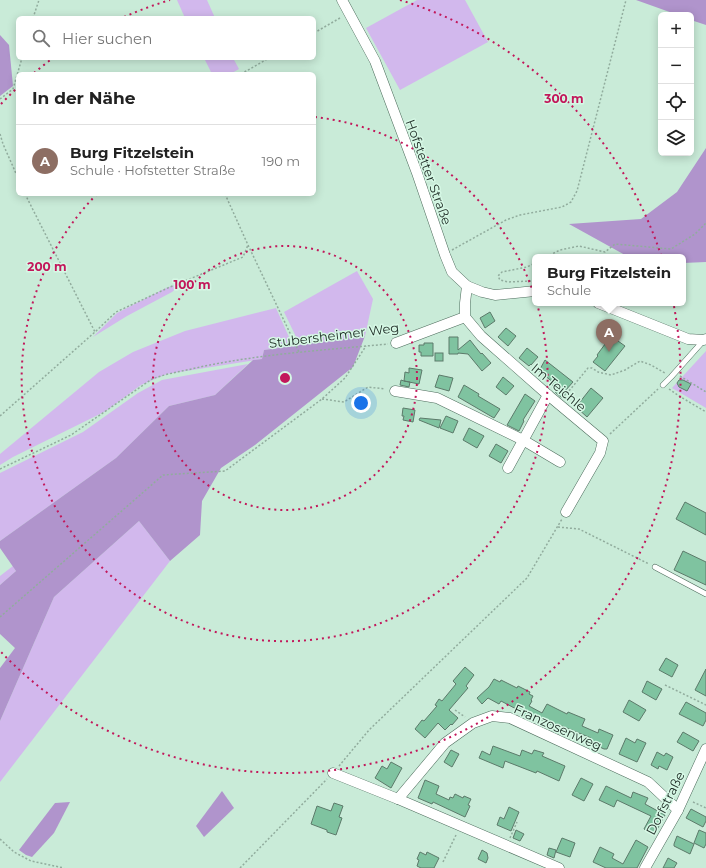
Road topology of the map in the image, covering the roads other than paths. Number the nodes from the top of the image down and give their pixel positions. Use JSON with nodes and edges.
{"nodes":[{"id":1,"x":342,"y":0,"type":"edge"},
{"id":2,"x":467,"y":286,"type":"junction"},
{"id":3,"x":532,"y":291,"type":"edge"},
{"id":4,"x":606,"y":306,"type":"edge"},
{"id":5,"x":465,"y":317,"type":"junction"},
{"id":6,"x":705,"y":340,"type":"edge"},
{"id":7,"x":396,"y":343,"type":"road end"},
{"id":8,"x":663,"y":385,"type":"road end"},
{"id":9,"x":395,"y":391,"type":"road end"},
{"id":10,"x":548,"y":395,"type":"junction"},
{"id":11,"x":523,"y":440,"type":"junction"},
{"id":12,"x":560,"y":462,"type":"dead end"},
{"id":13,"x":508,"y":468,"type":"dead end"},
{"id":14,"x":566,"y":512,"type":"road end"},
{"id":15,"x":655,"y":567,"type":"road end"},
{"id":16,"x":706,"y":594,"type":"edge"},
{"id":17,"x":706,"y":749,"type":"edge"},
{"id":18,"x":333,"y":773,"type":"road end"},
{"id":19,"x":398,"y":799,"type":"junction"},
{"id":20,"x":678,"y":810,"type":"junction"},
{"id":21,"x":559,"y":868,"type":"edge"},
{"id":22,"x":645,"y":868,"type":"edge"}],
"edges":[{"from":1,"to":2,"type":"street","name":"Hofstetter Straße"},
{"from":2,"to":3,"type":"street","name":"Hofstetter Straße"},
{"from":2,"to":5,"type":"street"},
{"from":4,"to":6,"type":"street"},
{"from":5,"to":7,"type":"street","name":"Stubersheimer Weg"},
{"from":5,"to":10,"type":"street","name":"Im Teichle"},
{"from":6,"to":8,"type":"lane"},
{"from":9,"to":11,"type":"street"},
{"from":10,"to":11,"type":"street"},
{"from":10,"to":14,"type":"street","name":"Im Teichle"},
{"from":11,"to":12,"type":"street"},
{"from":11,"to":13,"type":"street"},
{"from":15,"to":16,"type":"lane"},
{"from":17,"to":20,"type":"street","name":"Dorfstraße"},
{"from":18,"to":19,"type":"street"},
{"from":19,"to":20,"type":"street","name":"Franzosenweg"},
{"from":19,"to":21,"type":"street"},
{"from":20,"to":22,"type":"street","name":"Dorfstraße"}]}
